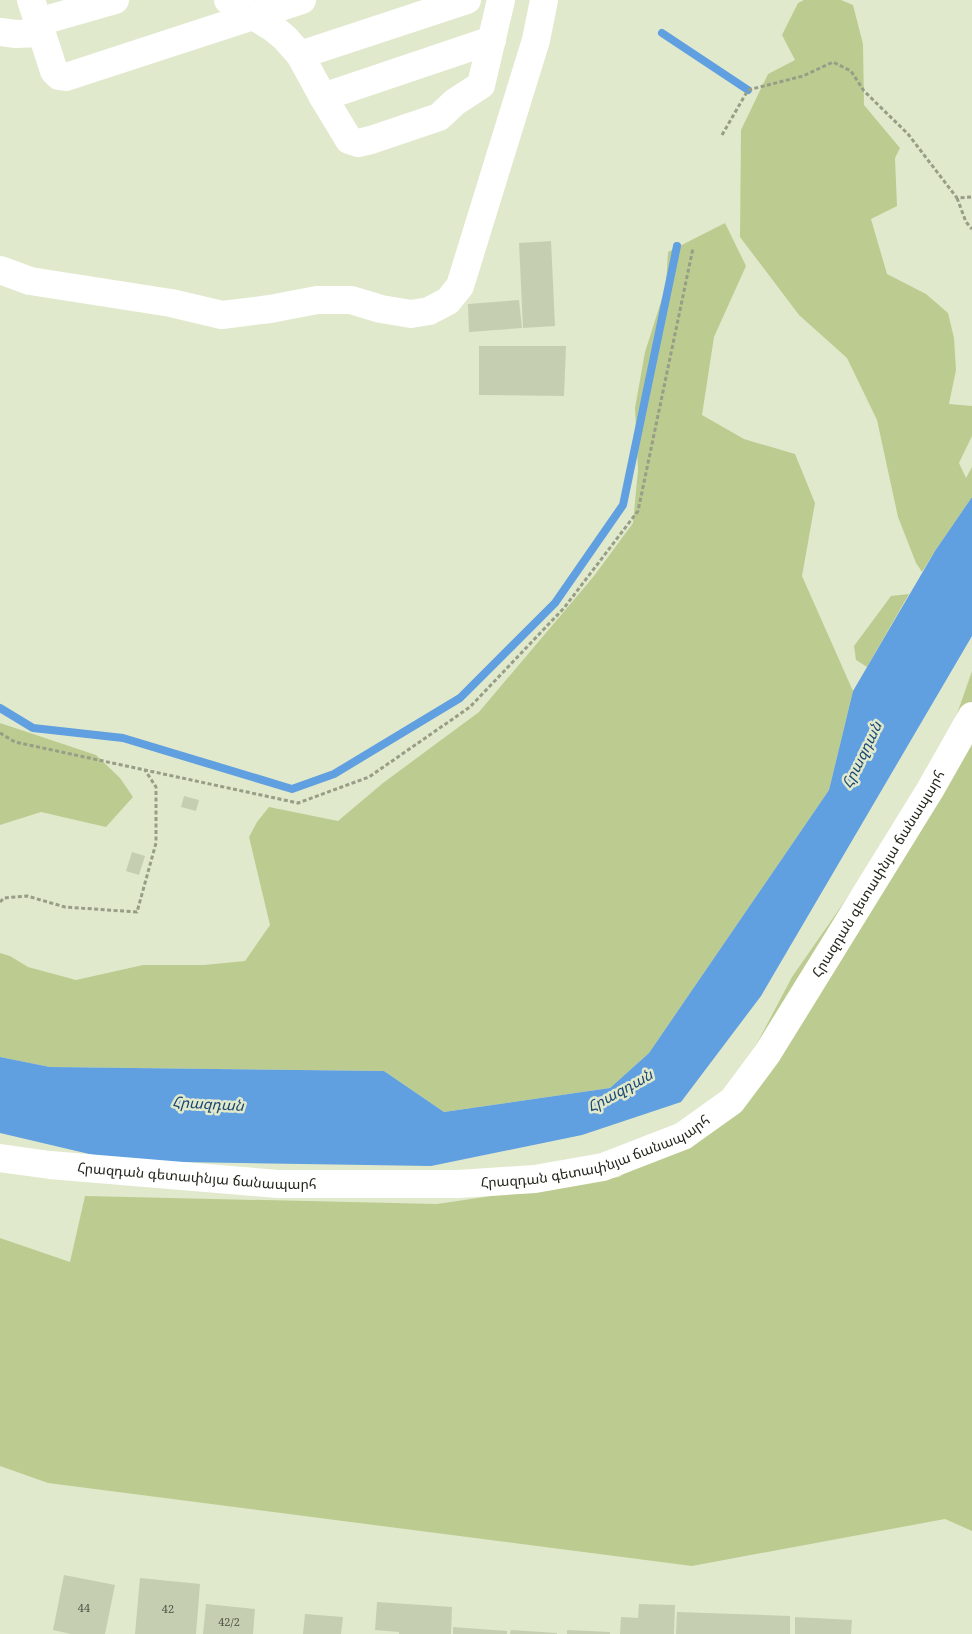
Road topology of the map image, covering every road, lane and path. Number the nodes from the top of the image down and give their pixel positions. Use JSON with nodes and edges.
{"nodes":[{"id":1,"x":115,"y":0,"type":"edge"},
{"id":2,"x":228,"y":0,"type":"edge"},
{"id":3,"x":302,"y":0,"type":"edge"},
{"id":4,"x":468,"y":0,"type":"edge"},
{"id":5,"x":502,"y":0,"type":"edge"},
{"id":6,"x":544,"y":0,"type":"edge"},
{"id":7,"x":432,"y":4,"type":"edge"},
{"id":8,"x":254,"y":16,"type":"junction"},
{"id":9,"x":37,"y":18,"type":"edge"},
{"id":10,"x":0,"y":32,"type":"edge"},
{"id":11,"x":492,"y":40,"type":"junction"},
{"id":12,"x":300,"y":55,"type":"junction"},
{"id":13,"x":323,"y":97,"type":"junction"},
{"id":14,"x":722,"y":134,"type":"dead end"},
{"id":15,"x":972,"y":197,"type":"edge"},
{"id":16,"x":957,"y":198,"type":"junction"},
{"id":17,"x":972,"y":229,"type":"edge"},
{"id":18,"x":693,"y":248,"type":"dead end"},
{"id":19,"x":0,"y":270,"type":"edge"},
{"id":20,"x":972,"y":716,"type":"edge"},
{"id":21,"x":0,"y":733,"type":"edge"},
{"id":22,"x":145,"y":770,"type":"junction"},
{"id":23,"x":0,"y":902,"type":"edge"},
{"id":24,"x":0,"y":1158,"type":"edge"}],
"edges":[{"from":1,"to":9,"type":"street"},
{"from":2,"to":8,"type":"street"},
{"from":3,"to":8,"type":"street"},
{"from":4,"to":7,"type":"street"},
{"from":5,"to":11,"type":"street"},
{"from":6,"to":19,"type":"street"},
{"from":7,"to":12,"type":"street"},
{"from":8,"to":9,"type":"street"},
{"from":8,"to":12,"type":"street"},
{"from":9,"to":10,"type":"street"},
{"from":11,"to":13,"type":"street"},
{"from":11,"to":13,"type":"street"},
{"from":12,"to":13,"type":"street"},
{"from":14,"to":16,"type":"path"},
{"from":15,"to":16,"type":"path"},
{"from":16,"to":17,"type":"path"},
{"from":18,"to":22,"type":"path"},
{"from":20,"to":24,"type":"street","name":"Հրազդան գետափնյա ճանապարհ"},
{"from":21,"to":22,"type":"path"},
{"from":22,"to":23,"type":"path"}]}
